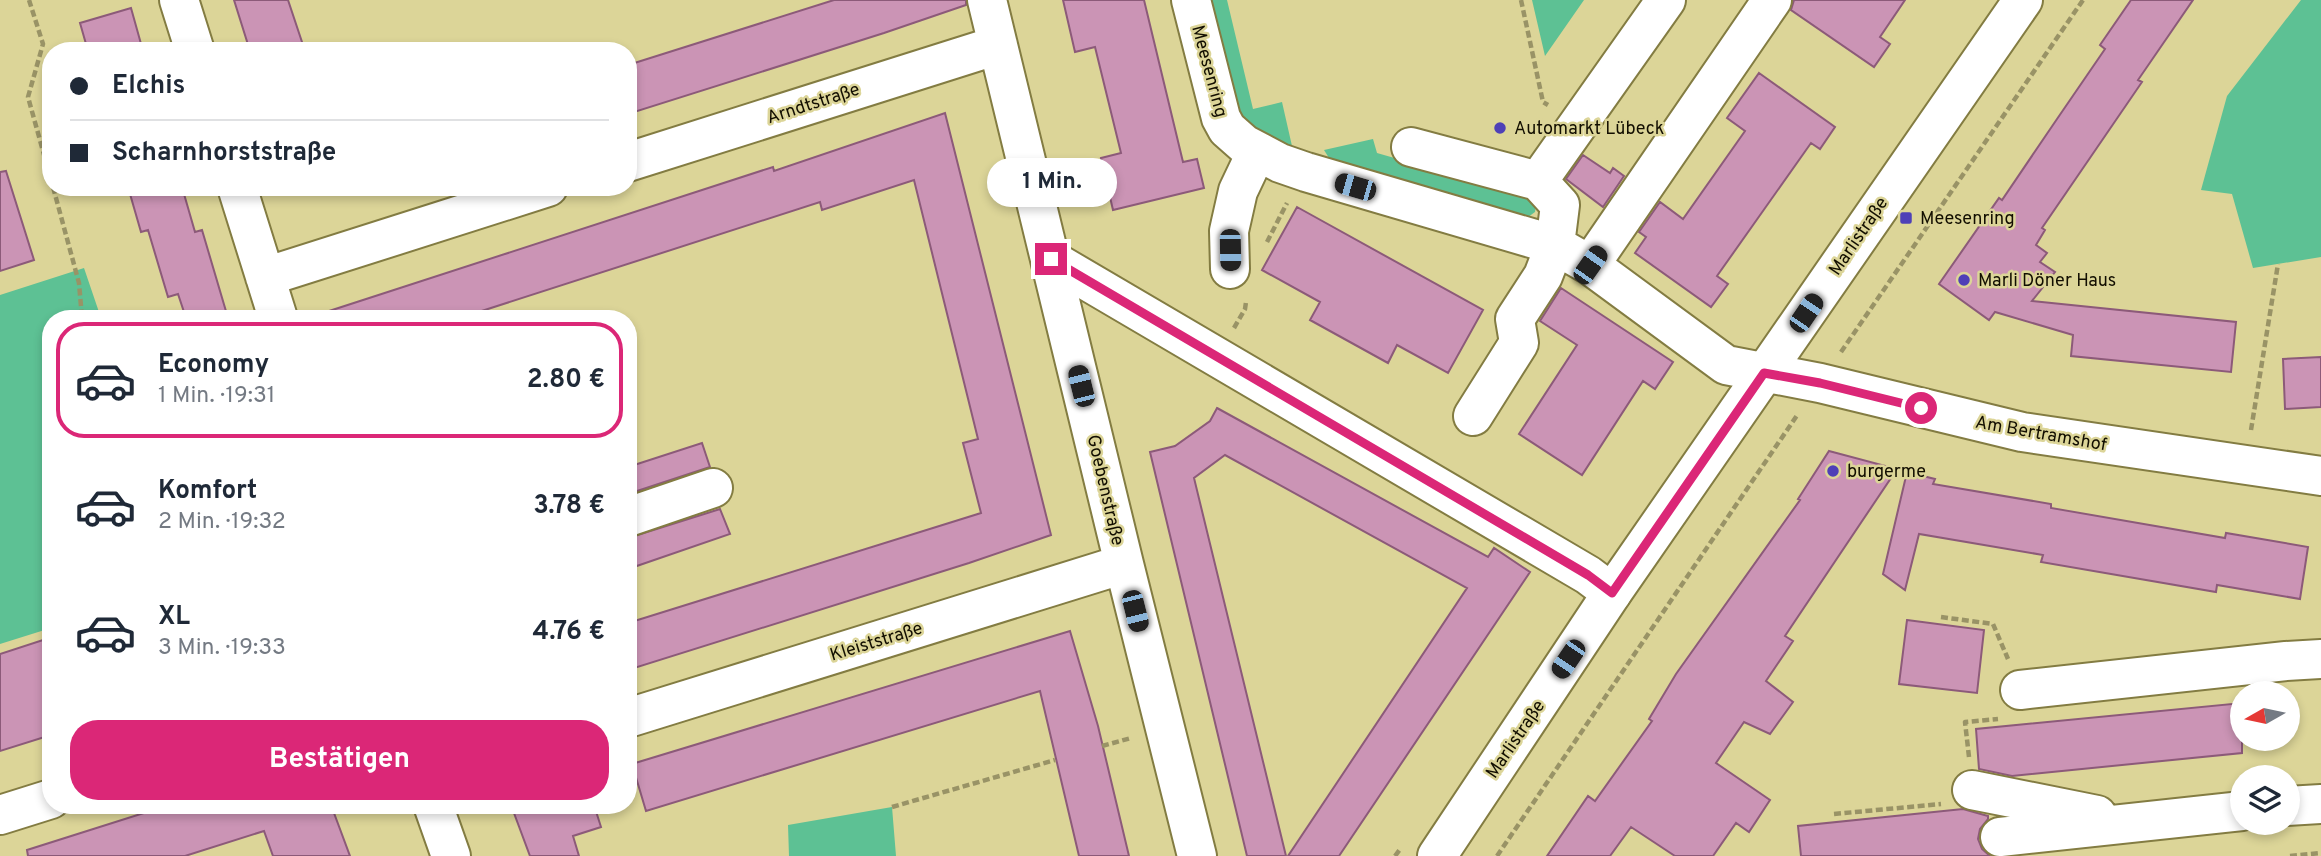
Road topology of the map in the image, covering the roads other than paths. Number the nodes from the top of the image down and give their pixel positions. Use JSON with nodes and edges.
{"nodes":[{"id":1,"x":179,"y":0,"type":"edge"},
{"id":2,"x":987,"y":0,"type":"edge"},
{"id":3,"x":1192,"y":0,"type":"edge"},
{"id":4,"x":1666,"y":0,"type":"edge"},
{"id":5,"x":1772,"y":0,"type":"edge"},
{"id":6,"x":2023,"y":0,"type":"edge"},
{"id":7,"x":192,"y":42,"type":"edge"},
{"id":8,"x":998,"y":45,"type":"junction"},
{"id":9,"x":1411,"y":146,"type":"dead end"},
{"id":10,"x":1256,"y":151,"type":"junction"},
{"id":11,"x":637,"y":159,"type":"edge"},
{"id":12,"x":1538,"y":181,"type":"junction"},
{"id":13,"x":240,"y":196,"type":"edge"},
{"id":14,"x":520,"y":196,"type":"edge"},
{"id":15,"x":1555,"y":245,"type":"junction"},
{"id":16,"x":1051,"y":259,"type":"junction"},
{"id":17,"x":1590,"y":265,"type":"junction"},
{"id":18,"x":1230,"y":269,"type":"dead end"},
{"id":19,"x":265,"y":277,"type":"junction"},
{"id":20,"x":275,"y":310,"type":"edge"},
{"id":21,"x":1764,"y":373,"type":"junction"},
{"id":22,"x":1473,"y":416,"type":"dead end"},
{"id":23,"x":2321,"y":476,"type":"edge"},
{"id":24,"x":713,"y":488,"type":"dead end"},
{"id":25,"x":637,"y":514,"type":"edge"},
{"id":26,"x":1124,"y":564,"type":"junction"},
{"id":27,"x":1612,"y":593,"type":"junction"},
{"id":28,"x":2321,"y":659,"type":"edge"},
{"id":29,"x":2010,"y":704,"type":"road end"},
{"id":30,"x":637,"y":715,"type":"edge"},
{"id":31,"x":1972,"y":790,"type":"road end"},
{"id":32,"x":42,"y":802,"type":"edge"},
{"id":33,"x":2321,"y":804,"type":"edge"},
{"id":34,"x":2300,"y":805,"type":"edge"},
{"id":35,"x":2230,"y":812,"type":"edge"},
{"id":36,"x":436,"y":814,"type":"edge"},
{"id":37,"x":0,"y":816,"type":"edge"},
{"id":38,"x":2133,"y":822,"type":"junction"},
{"id":39,"x":2000,"y":837,"type":"dead end"},
{"id":40,"x":451,"y":856,"type":"edge"},
{"id":41,"x":1197,"y":856,"type":"edge"},
{"id":42,"x":1437,"y":856,"type":"edge"}],
"edges":[{"from":1,"to":7,"type":"street"},
{"from":2,"to":8,"type":"street","name":"Goebenstraße"},
{"from":3,"to":10,"type":"street","name":"Meesenring"},
{"from":4,"to":12,"type":"street"},
{"from":5,"to":17,"type":"street"},
{"from":6,"to":21,"type":"street","name":"Marlistraße"},
{"from":8,"to":11,"type":"street","name":"Arndtstraße"},
{"from":8,"to":16,"type":"street","name":"Goebenstraße"},
{"from":9,"to":12,"type":"street"},
{"from":10,"to":15,"type":"street","name":"Meesenring"},
{"from":10,"to":18,"type":"street"},
{"from":12,"to":15,"type":"street"},
{"from":13,"to":19,"type":"street"},
{"from":14,"to":19,"type":"street"},
{"from":15,"to":17,"type":"street","name":"Meesenring"},
{"from":15,"to":22,"type":"street"},
{"from":16,"to":26,"type":"street","name":"Goebenstraße"},
{"from":16,"to":27,"type":"street"},
{"from":17,"to":21,"type":"street","name":"Meesenring"},
{"from":19,"to":20,"type":"street"},
{"from":21,"to":23,"type":"street","name":"Am Bertramshof"},
{"from":21,"to":27,"type":"street","name":"Marlistraße"},
{"from":24,"to":25,"type":"street"},
{"from":26,"to":30,"type":"street","name":"Kleiststraße"},
{"from":26,"to":41,"type":"street","name":"Goebenstraße"},
{"from":27,"to":42,"type":"street","name":"Marlistraße"},
{"from":28,"to":29,"type":"street"},
{"from":31,"to":38,"type":"street"},
{"from":32,"to":37,"type":"street"},
{"from":33,"to":34,"type":"street"},
{"from":35,"to":38,"type":"street"},
{"from":36,"to":40,"type":"street"},
{"from":38,"to":39,"type":"street"}]}
